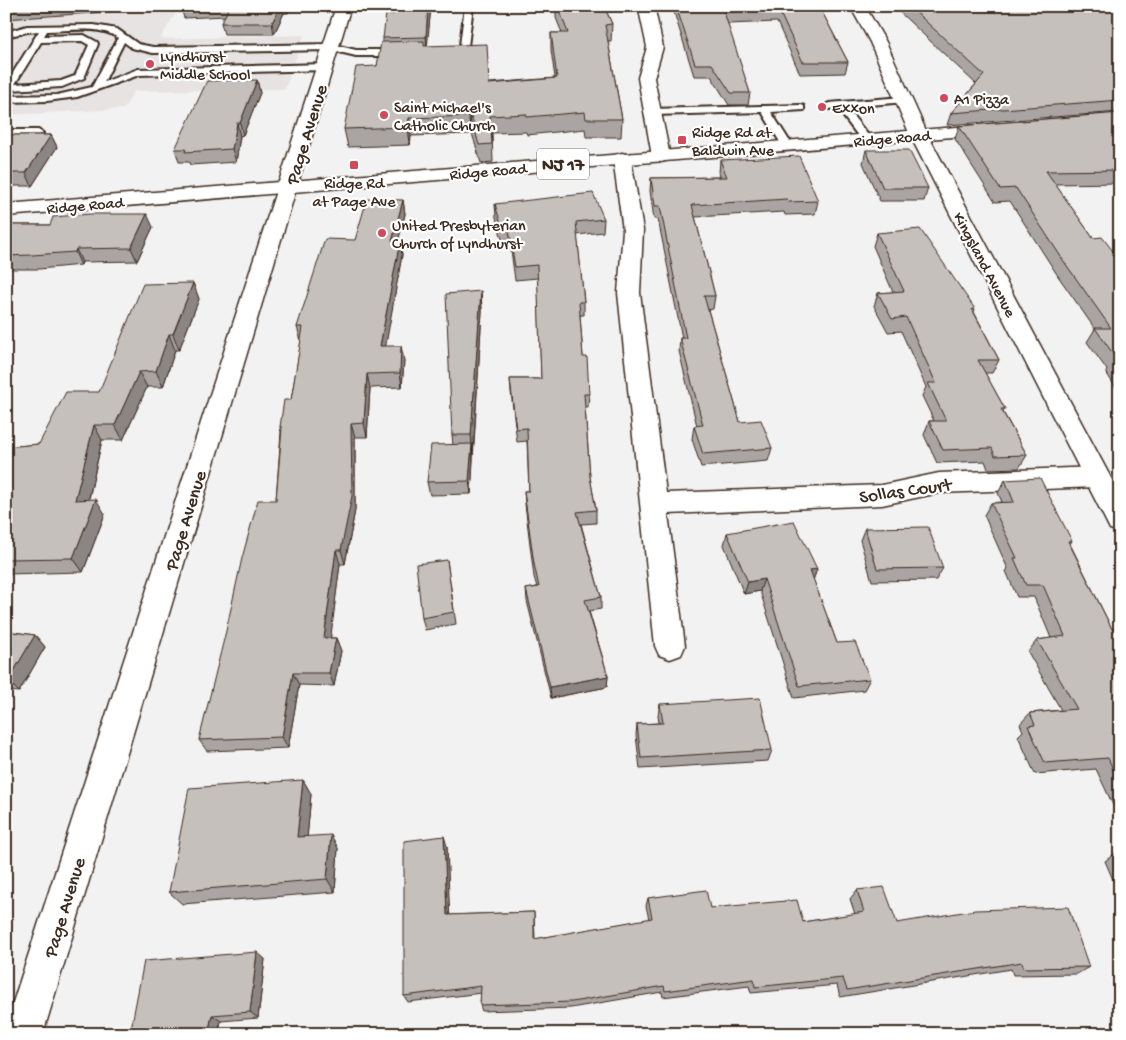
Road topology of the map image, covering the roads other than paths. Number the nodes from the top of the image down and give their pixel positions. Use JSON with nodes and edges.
{"nodes":[{"id":1,"x":344,"y":6,"type":"edge"},
{"id":2,"x":469,"y":6,"type":"edge"},
{"id":3,"x":856,"y":6,"type":"edge"},
{"id":4,"x":647,"y":10,"type":"dead end"},
{"id":5,"x":46,"y":28,"type":"junction"},
{"id":6,"x":6,"y":36,"type":"edge"},
{"id":7,"x":123,"y":36,"type":"junction"},
{"id":8,"x":39,"y":39,"type":"junction"},
{"id":9,"x":442,"y":52,"type":"edge"},
{"id":10,"x":406,"y":53,"type":"edge"},
{"id":11,"x":329,"y":57,"type":"junction"},
{"id":12,"x":96,"y":88,"type":"junction"},
{"id":13,"x":6,"y":99,"type":"edge"},
{"id":14,"x":903,"y":100,"type":"junction"},
{"id":15,"x":829,"y":106,"type":"dead end"},
{"id":16,"x":840,"y":106,"type":"junction"},
{"id":17,"x":801,"y":108,"type":"dead end"},
{"id":18,"x":766,"y":109,"type":"junction"},
{"id":19,"x":652,"y":112,"type":"junction"},
{"id":20,"x":1014,"y":127,"type":"edge"},
{"id":21,"x":6,"y":133,"type":"edge"},
{"id":22,"x":38,"y":133,"type":"edge"},
{"id":23,"x":919,"y":135,"type":"junction"},
{"id":24,"x":866,"y":139,"type":"junction"},
{"id":25,"x":788,"y":146,"type":"junction"},
{"id":26,"x":661,"y":156,"type":"junction"},
{"id":27,"x":622,"y":159,"type":"junction"},
{"id":28,"x":288,"y":187,"type":"junction"},
{"id":29,"x":6,"y":210,"type":"edge"},
{"id":30,"x":1097,"y":477,"type":"junction"},
{"id":31,"x":654,"y":504,"type":"junction"},
{"id":32,"x":1120,"y":520,"type":"edge"},
{"id":33,"x":670,"y":646,"type":"dead end"},
{"id":34,"x":23,"y":1034,"type":"edge"}],
"edges":[{"from":1,"to":11,"type":"street","name":"Page Avenue"},
{"from":2,"to":9,"type":"lane"},
{"from":3,"to":14,"type":"street","name":"Kingsland Avenue"},
{"from":4,"to":19,"type":"street"},
{"from":5,"to":6,"type":"lane"},
{"from":5,"to":7,"type":"lane"},
{"from":5,"to":8,"type":"lane"},
{"from":7,"to":11,"type":"lane"},
{"from":7,"to":12,"type":"lane"},
{"from":8,"to":8,"type":"lane"},
{"from":10,"to":11,"type":"lane"},
{"from":11,"to":12,"type":"lane"},
{"from":11,"to":28,"type":"street","name":"Page Avenue"},
{"from":12,"to":13,"type":"lane"},
{"from":14,"to":16,"type":"lane"},
{"from":14,"to":23,"type":"street","name":"Kingsland Avenue"},
{"from":15,"to":16,"type":"lane"},
{"from":16,"to":24,"type":"lane"},
{"from":17,"to":18,"type":"lane"},
{"from":18,"to":19,"type":"lane"},
{"from":18,"to":25,"type":"lane"},
{"from":19,"to":26,"type":"street"},
{"from":20,"to":23,"type":"street","name":"Ridge Road","number":"NJ 17"},
{"from":21,"to":22,"type":"lane"},
{"from":23,"to":24,"type":"street","name":"Ridge Road","number":"NJ 17"},
{"from":23,"to":30,"type":"street","name":"Kingsland Avenue"},
{"from":24,"to":25,"type":"street","name":"Ridge Road","number":"NJ 17"},
{"from":25,"to":26,"type":"street","name":"Ridge Road","number":"NJ 17"},
{"from":26,"to":27,"type":"street","name":"Ridge Road","number":"NJ 17"},
{"from":27,"to":28,"type":"street","name":"Ridge Road","number":"NJ 17"},
{"from":27,"to":31,"type":"street"},
{"from":28,"to":29,"type":"street","name":"Ridge Road","number":"NJ 17"},
{"from":28,"to":34,"type":"street","name":"Page Avenue"},
{"from":30,"to":31,"type":"street","name":"Sollas Court"},
{"from":30,"to":32,"type":"street","name":"Kingsland Avenue"},
{"from":31,"to":33,"type":"street"}]}
